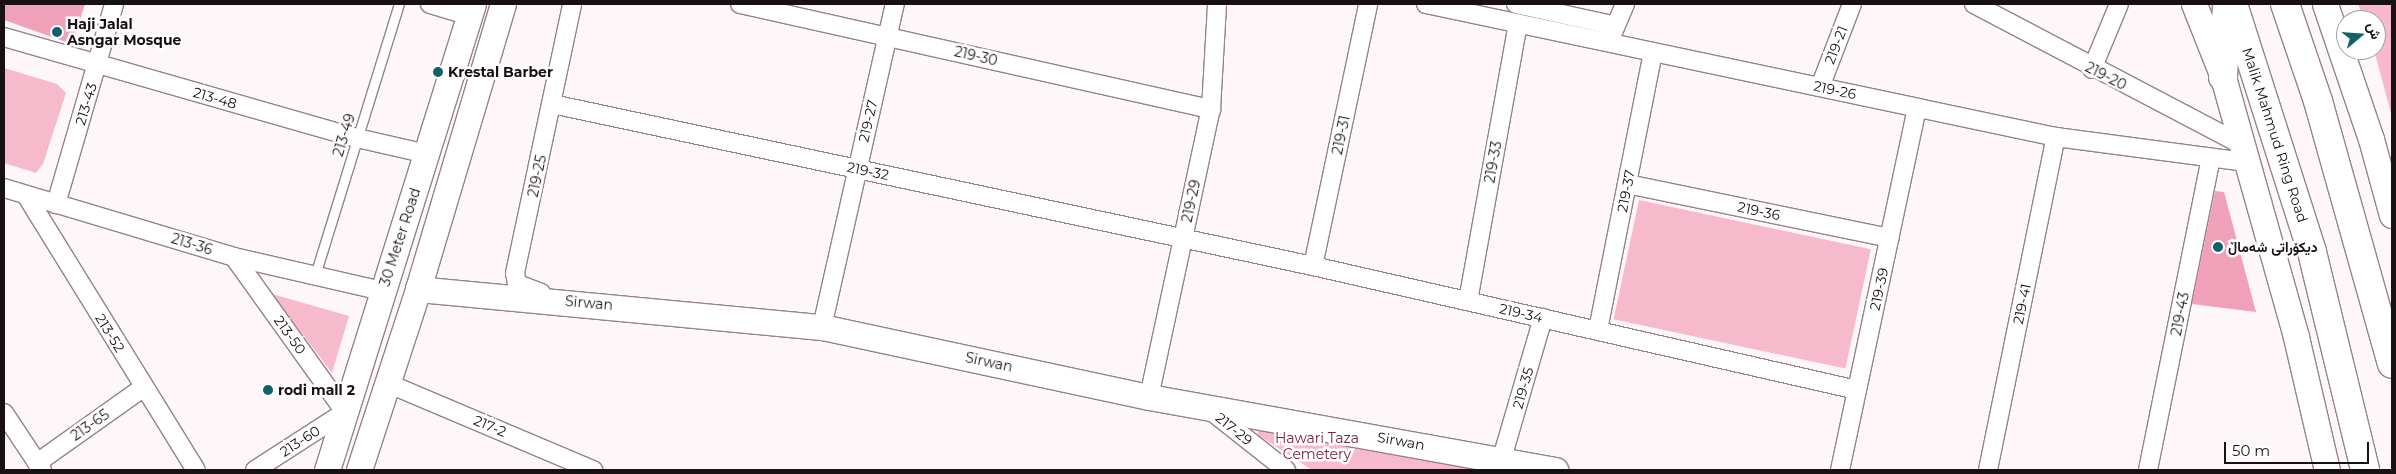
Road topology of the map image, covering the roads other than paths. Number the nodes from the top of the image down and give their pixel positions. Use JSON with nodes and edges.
{"nodes":[{"id":1,"x":114,"y":4,"type":"edge"},
{"id":2,"x":399,"y":4,"type":"edge"},
{"id":3,"x":430,"y":4,"type":"edge"},
{"id":4,"x":503,"y":4,"type":"edge"},
{"id":5,"x":572,"y":4,"type":"edge"},
{"id":6,"x":740,"y":4,"type":"edge"},
{"id":7,"x":894,"y":4,"type":"edge"},
{"id":8,"x":1217,"y":4,"type":"edge"},
{"id":9,"x":1368,"y":4,"type":"edge"},
{"id":10,"x":1426,"y":4,"type":"edge"},
{"id":11,"x":1516,"y":4,"type":"edge"},
{"id":12,"x":1625,"y":4,"type":"edge"},
{"id":13,"x":1852,"y":4,"type":"edge"},
{"id":14,"x":1974,"y":4,"type":"edge"},
{"id":15,"x":2120,"y":4,"type":"edge"},
{"id":16,"x":2194,"y":4,"type":"edge"},
{"id":17,"x":2228,"y":4,"type":"edge"},
{"id":18,"x":2233,"y":4,"type":"edge"},
{"id":19,"x":2285,"y":4,"type":"edge"},
{"id":20,"x":2325,"y":4,"type":"edge"},
{"id":21,"x":472,"y":10,"type":"edge"},
{"id":22,"x":1518,"y":23,"type":"junction"},
{"id":23,"x":1612,"y":34,"type":"junction"},
{"id":24,"x":4,"y":37,"type":"edge"},
{"id":25,"x":887,"y":37,"type":"junction"},
{"id":26,"x":1653,"y":52,"type":"junction"},
{"id":27,"x":98,"y":64,"type":"junction"},
{"id":28,"x":2092,"y":69,"type":"junction"},
{"id":29,"x":2223,"y":77,"type":"junction"},
{"id":30,"x":1820,"y":87,"type":"junction"},
{"id":31,"x":552,"y":104,"type":"junction"},
{"id":32,"x":1917,"y":108,"type":"junction"},
{"id":33,"x":1212,"y":109,"type":"junction"},
{"id":34,"x":2056,"y":137,"type":"junction"},
{"id":35,"x":357,"y":138,"type":"junction"},
{"id":36,"x":2244,"y":153,"type":"junction"},
{"id":37,"x":426,"y":154,"type":"junction"},
{"id":38,"x":2211,"y":158,"type":"junction"},
{"id":39,"x":858,"y":169,"type":"junction"},
{"id":40,"x":1627,"y":184,"type":"junction"},
{"id":41,"x":4,"y":188,"type":"edge"},
{"id":42,"x":26,"y":195,"type":"junction"},
{"id":43,"x":56,"y":204,"type":"junction"},
{"id":44,"x":2392,"y":215,"type":"edge"},
{"id":45,"x":1184,"y":238,"type":"junction"},
{"id":46,"x":1890,"y":238,"type":"junction"},
{"id":47,"x":234,"y":257,"type":"junction"},
{"id":48,"x":1313,"y":266,"type":"junction"},
{"id":49,"x":315,"y":275,"type":"junction"},
{"id":50,"x":418,"y":289,"type":"junction"},
{"id":51,"x":382,"y":291,"type":"junction"},
{"id":52,"x":1468,"y":300,"type":"junction"},
{"id":53,"x":580,"y":302,"type":"junction"},
{"id":54,"x":1543,"y":318,"type":"junction"},
{"id":55,"x":822,"y":327,"type":"junction"},
{"id":56,"x":1598,"y":330,"type":"junction"},
{"id":57,"x":2392,"y":364,"type":"edge"},
{"id":58,"x":387,"y":383,"type":"junction"},
{"id":59,"x":144,"y":387,"type":"junction"},
{"id":60,"x":1857,"y":390,"type":"junction"},
{"id":61,"x":1149,"y":397,"type":"junction"},
{"id":62,"x":1206,"y":406,"type":"junction"},
{"id":63,"x":345,"y":412,"type":"junction"},
{"id":64,"x":4,"y":413,"type":"edge"},
{"id":65,"x":1502,"y":458,"type":"junction"},
{"id":66,"x":39,"y":467,"type":"edge"},
{"id":67,"x":196,"y":470,"type":"edge"},
{"id":68,"x":255,"y":470,"type":"edge"},
{"id":69,"x":327,"y":470,"type":"edge"},
{"id":70,"x":358,"y":470,"type":"edge"},
{"id":71,"x":593,"y":470,"type":"edge"},
{"id":72,"x":1286,"y":470,"type":"edge"},
{"id":73,"x":1555,"y":470,"type":"edge"},
{"id":74,"x":1840,"y":470,"type":"edge"},
{"id":75,"x":1988,"y":470,"type":"edge"},
{"id":76,"x":2148,"y":470,"type":"edge"},
{"id":77,"x":2327,"y":470,"type":"edge"},
{"id":78,"x":2365,"y":470,"type":"edge"}],
"edges":[{"from":1,"to":27,"type":"street","name":"213-43"},
{"from":2,"to":35,"type":"lane","name":"213-49"},
{"from":3,"to":21,"type":"street"},
{"from":4,"to":50,"type":"main road"},
{"from":5,"to":31,"type":"street","name":"219-25"},
{"from":6,"to":25,"type":"street","name":"219-30"},
{"from":7,"to":25,"type":"street","name":"219-27"},
{"from":8,"to":33,"type":"street","name":"219-29"},
{"from":9,"to":48,"type":"street","name":"219-31"},
{"from":10,"to":22,"type":"street","name":"219-26"},
{"from":11,"to":23,"type":"street"},
{"from":12,"to":23,"type":"street"},
{"from":13,"to":30,"type":"street","name":"219-21"},
{"from":14,"to":28,"type":"street","name":"219-20"},
{"from":15,"to":28,"type":"street"},
{"from":16,"to":29,"type":"main road"},
{"from":17,"to":29,"type":"highway"},
{"from":18,"to":78,"type":"highway","name":"Malik Mahmud Ring Road"},
{"from":19,"to":57,"type":"highway"},
{"from":20,"to":44,"type":"main road"},
{"from":21,"to":37,"type":"main road","name":"30 Meter Road"},
{"from":22,"to":23,"type":"street","name":"219-26"},
{"from":22,"to":52,"type":"street","name":"219-33"},
{"from":23,"to":26,"type":"street","name":"219-26"},
{"from":24,"to":27,"type":"street","name":"213-48"},
{"from":25,"to":33,"type":"street","name":"219-30"},
{"from":25,"to":39,"type":"street","name":"219-27"},
{"from":26,"to":30,"type":"street","name":"219-26"},
{"from":26,"to":40,"type":"street","name":"219-37"},
{"from":27,"to":35,"type":"street","name":"213-48"},
{"from":27,"to":43,"type":"street","name":"213-43"},
{"from":28,"to":36,"type":"street","name":"219-20"},
{"from":29,"to":36,"type":"main road"},
{"from":30,"to":32,"type":"street","name":"219-26"},
{"from":31,"to":39,"type":"street","name":"219-32"},
{"from":31,"to":53,"type":"street","name":"219-25"},
{"from":32,"to":34,"type":"street","name":"219-26"},
{"from":32,"to":46,"type":"street","name":"219-39"},
{"from":33,"to":45,"type":"street","name":"219-29"},
{"from":34,"to":38,"type":"street","name":"219-26"},
{"from":34,"to":75,"type":"street","name":"219-41"},
{"from":35,"to":37,"type":"street","name":"213-48"},
{"from":35,"to":49,"type":"lane","name":"213-49"},
{"from":36,"to":38,"type":"street","name":"219-26"},
{"from":36,"to":77,"type":"main road"},
{"from":37,"to":51,"type":"main road","name":"30 Meter Road"},
{"from":38,"to":76,"type":"street","name":"219-43"},
{"from":39,"to":45,"type":"street","name":"219-32"},
{"from":39,"to":55,"type":"street","name":"219-27"},
{"from":40,"to":46,"type":"street","name":"219-36"},
{"from":40,"to":56,"type":"street","name":"219-37"},
{"from":41,"to":42,"type":"street","name":"213-36"},
{"from":42,"to":43,"type":"street","name":"213-36"},
{"from":42,"to":59,"type":"street","name":"213-52"},
{"from":43,"to":47,"type":"street","name":"213-36"},
{"from":45,"to":48,"type":"street","name":"219-34"},
{"from":45,"to":61,"type":"street","name":"219-29"},
{"from":46,"to":60,"type":"street","name":"219-39"},
{"from":47,"to":49,"type":"street","name":"213-36"},
{"from":47,"to":63,"type":"street","name":"213-50"},
{"from":48,"to":52,"type":"street","name":"219-34"},
{"from":49,"to":51,"type":"street","name":"213-36"},
{"from":50,"to":53,"type":"main road","name":"Sirwan"},
{"from":50,"to":58,"type":"main road"},
{"from":51,"to":63,"type":"main road","name":"30 Meter Road"},
{"from":52,"to":54,"type":"street","name":"219-34"},
{"from":53,"to":55,"type":"main road","name":"Sirwan"},
{"from":54,"to":56,"type":"street","name":"219-34"},
{"from":54,"to":65,"type":"street","name":"219-35"},
{"from":55,"to":61,"type":"main road","name":"Sirwan"},
{"from":56,"to":60,"type":"street","name":"219-34"},
{"from":58,"to":70,"type":"main road"},
{"from":58,"to":71,"type":"street","name":"217-2"},
{"from":59,"to":66,"type":"street","name":"213-65"},
{"from":59,"to":67,"type":"street","name":"213-52"},
{"from":60,"to":74,"type":"street","name":"219-39"},
{"from":61,"to":62,"type":"main road","name":"Sirwan"},
{"from":62,"to":65,"type":"main road","name":"Sirwan"},
{"from":62,"to":72,"type":"street","name":"217-29"},
{"from":63,"to":68,"type":"street","name":"213-60"},
{"from":63,"to":69,"type":"main road","name":"30 Meter Road"},
{"from":64,"to":66,"type":"street"},
{"from":65,"to":73,"type":"main road","name":"Sirwan"}]}
